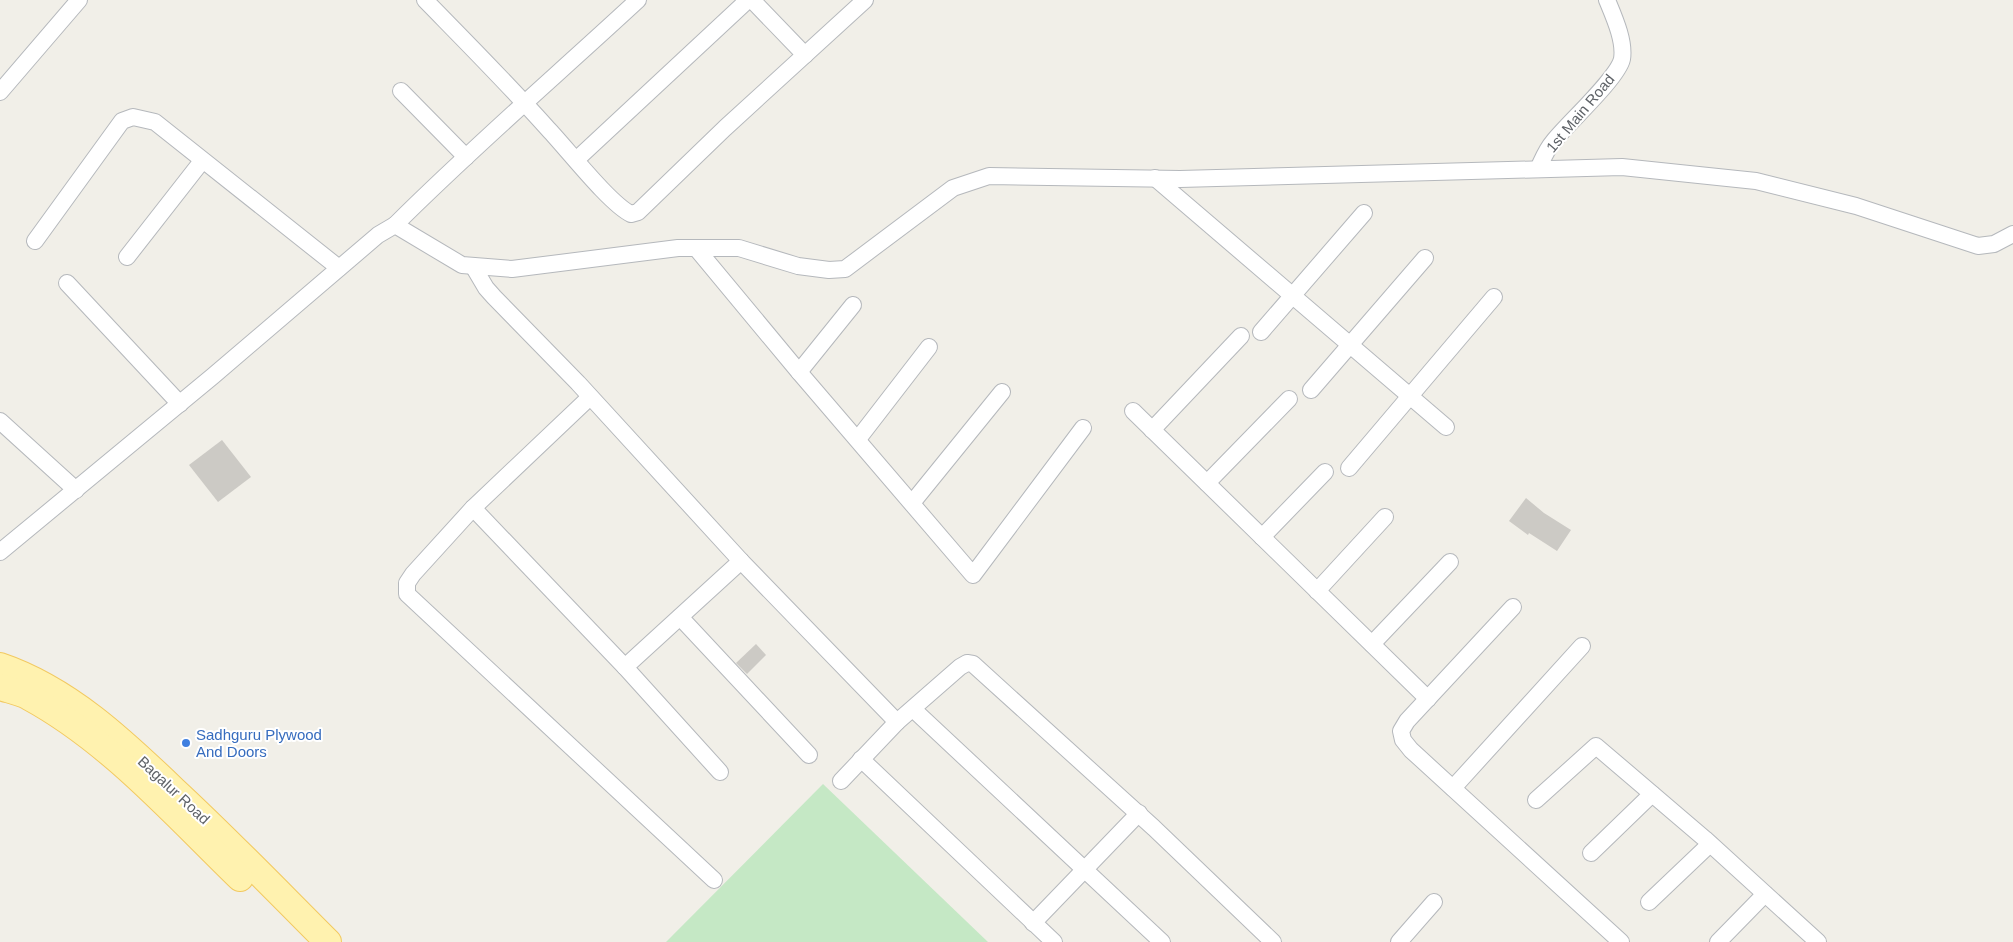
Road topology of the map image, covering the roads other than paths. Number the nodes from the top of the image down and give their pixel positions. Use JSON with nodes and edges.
{"nodes":[{"id":1,"x":79,"y":0,"type":"edge"},
{"id":2,"x":425,"y":0,"type":"edge"},
{"id":3,"x":748,"y":0,"type":"edge"},
{"id":4,"x":752,"y":0,"type":"edge"},
{"id":5,"x":865,"y":0,"type":"edge"},
{"id":6,"x":1607,"y":0,"type":"edge"},
{"id":7,"x":632,"y":2,"type":"edge"},
{"id":8,"x":804,"y":55,"type":"junction"},
{"id":9,"x":402,"y":91,"type":"dead end"},
{"id":10,"x":0,"y":92,"type":"edge"},
{"id":11,"x":526,"y":104,"type":"junction"},
{"id":12,"x":466,"y":157,"type":"junction"},
{"id":13,"x":576,"y":160,"type":"junction"},
{"id":14,"x":202,"y":161,"type":"junction"},
{"id":15,"x":1538,"y":169,"type":"junction"},
{"id":16,"x":1155,"y":178,"type":"junction"},
{"id":17,"x":1364,"y":213,"type":"dead end"},
{"id":18,"x":395,"y":225,"type":"junction"},
{"id":19,"x":2013,"y":234,"type":"edge"},
{"id":20,"x":35,"y":241,"type":"dead end"},
{"id":21,"x":696,"y":248,"type":"junction"},
{"id":22,"x":127,"y":258,"type":"dead end"},
{"id":23,"x":1425,"y":258,"type":"dead end"},
{"id":24,"x":473,"y":266,"type":"junction"},
{"id":25,"x":339,"y":268,"type":"junction"},
{"id":26,"x":67,"y":283,"type":"dead end"},
{"id":27,"x":1292,"y":294,"type":"junction"},
{"id":28,"x":1494,"y":296,"type":"dead end"},
{"id":29,"x":853,"y":305,"type":"dead end"},
{"id":30,"x":1260,"y":332,"type":"dead end"},
{"id":31,"x":1241,"y":336,"type":"dead end"},
{"id":32,"x":1350,"y":344,"type":"junction"},
{"id":33,"x":929,"y":347,"type":"dead end"},
{"id":34,"x":798,"y":372,"type":"junction"},
{"id":35,"x":1311,"y":390,"type":"dead end"},
{"id":36,"x":1002,"y":392,"type":"dead end"},
{"id":37,"x":1410,"y":396,"type":"junction"},
{"id":38,"x":590,"y":397,"type":"junction"},
{"id":39,"x":1289,"y":399,"type":"dead end"},
{"id":40,"x":180,"y":404,"type":"junction"},
{"id":41,"x":1133,"y":411,"type":"dead end"},
{"id":42,"x":0,"y":421,"type":"edge"},
{"id":43,"x":1446,"y":427,"type":"dead end"},
{"id":44,"x":1083,"y":428,"type":"dead end"},
{"id":45,"x":1152,"y":430,"type":"junction"},
{"id":46,"x":858,"y":439,"type":"junction"},
{"id":47,"x":1349,"y":468,"type":"dead end"},
{"id":48,"x":1325,"y":472,"type":"dead end"},
{"id":49,"x":1207,"y":483,"type":"junction"},
{"id":50,"x":76,"y":490,"type":"junction"},
{"id":51,"x":912,"y":503,"type":"junction"},
{"id":52,"x":473,"y":508,"type":"junction"},
{"id":53,"x":1386,"y":517,"type":"dead end"},
{"id":54,"x":1262,"y":537,"type":"junction"},
{"id":55,"x":0,"y":552,"type":"edge"},
{"id":56,"x":741,"y":561,"type":"junction"},
{"id":57,"x":1450,"y":562,"type":"dead end"},
{"id":58,"x":1317,"y":591,"type":"junction"},
{"id":59,"x":1513,"y":607,"type":"dead end"},
{"id":60,"x":680,"y":617,"type":"junction"},
{"id":61,"x":1372,"y":644,"type":"junction"},
{"id":62,"x":1582,"y":646,"type":"dead end"},
{"id":63,"x":0,"y":666,"type":"edge"},
{"id":64,"x":625,"y":667,"type":"junction"},
{"id":65,"x":0,"y":688,"type":"edge"},
{"id":66,"x":1428,"y":699,"type":"junction"},
{"id":67,"x":913,"y":708,"type":"junction"},
{"id":68,"x":897,"y":722,"type":"junction"},
{"id":69,"x":809,"y":755,"type":"dead end"},
{"id":70,"x":861,"y":759,"type":"junction"},
{"id":71,"x":720,"y":772,"type":"dead end"},
{"id":72,"x":841,"y":781,"type":"dead end"},
{"id":73,"x":1453,"y":788,"type":"junction"},
{"id":74,"x":1652,"y":794,"type":"junction"},
{"id":75,"x":1536,"y":800,"type":"dead end"},
{"id":76,"x":1139,"y":813,"type":"junction"},
{"id":77,"x":1710,"y":844,"type":"junction"},
{"id":78,"x":1591,"y":853,"type":"dead end"},
{"id":79,"x":1084,"y":869,"type":"junction"},
{"id":80,"x":714,"y":880,"type":"dead end"},
{"id":81,"x":1766,"y":894,"type":"junction"},
{"id":82,"x":1434,"y":902,"type":"dead end"},
{"id":83,"x":1649,"y":902,"type":"dead end"},
{"id":84,"x":1033,"y":923,"type":"junction"},
{"id":85,"x":1619,"y":941,"type":"edge"},
{"id":86,"x":305,"y":942,"type":"edge"},
{"id":87,"x":328,"y":942,"type":"edge"},
{"id":88,"x":1054,"y":942,"type":"edge"},
{"id":89,"x":1162,"y":942,"type":"edge"},
{"id":90,"x":1272,"y":942,"type":"edge"},
{"id":91,"x":1399,"y":942,"type":"edge"},
{"id":92,"x":1718,"y":942,"type":"edge"},
{"id":93,"x":1818,"y":942,"type":"edge"}],
"edges":[{"from":1,"to":10,"type":"street"},
{"from":2,"to":11,"type":"street"},
{"from":3,"to":13,"type":"street"},
{"from":4,"to":8,"type":"street"},
{"from":5,"to":8,"type":"street"},
{"from":6,"to":15,"type":"street","name":"1st Main Road"},
{"from":7,"to":11,"type":"street"},
{"from":8,"to":13,"type":"street"},
{"from":9,"to":12,"type":"street"},
{"from":11,"to":12,"type":"street"},
{"from":11,"to":13,"type":"street"},
{"from":12,"to":18,"type":"street"},
{"from":14,"to":20,"type":"street"},
{"from":14,"to":22,"type":"street"},
{"from":14,"to":25,"type":"street"},
{"from":15,"to":16,"type":"street"},
{"from":15,"to":19,"type":"street"},
{"from":16,"to":21,"type":"street"},
{"from":16,"to":27,"type":"street"},
{"from":17,"to":27,"type":"street"},
{"from":18,"to":24,"type":"street"},
{"from":18,"to":25,"type":"street"},
{"from":21,"to":24,"type":"street"},
{"from":21,"to":34,"type":"street"},
{"from":23,"to":32,"type":"street"},
{"from":24,"to":38,"type":"street"},
{"from":25,"to":40,"type":"street"},
{"from":26,"to":40,"type":"street"},
{"from":27,"to":30,"type":"street"},
{"from":27,"to":32,"type":"street"},
{"from":28,"to":37,"type":"street"},
{"from":29,"to":34,"type":"street"},
{"from":31,"to":45,"type":"street"},
{"from":32,"to":35,"type":"street"},
{"from":32,"to":37,"type":"street"},
{"from":33,"to":46,"type":"street"},
{"from":34,"to":46,"type":"street"},
{"from":36,"to":51,"type":"street"},
{"from":37,"to":43,"type":"street"},
{"from":37,"to":47,"type":"street"},
{"from":38,"to":52,"type":"street"},
{"from":38,"to":56,"type":"street"},
{"from":39,"to":49,"type":"street"},
{"from":40,"to":50,"type":"street"},
{"from":41,"to":45,"type":"street"},
{"from":42,"to":50,"type":"street"},
{"from":44,"to":51,"type":"street"},
{"from":45,"to":49,"type":"street"},
{"from":46,"to":51,"type":"street"},
{"from":48,"to":54,"type":"street"},
{"from":49,"to":54,"type":"street"},
{"from":50,"to":55,"type":"street"},
{"from":52,"to":64,"type":"street"},
{"from":52,"to":80,"type":"street"},
{"from":53,"to":58,"type":"street"},
{"from":54,"to":58,"type":"street"},
{"from":56,"to":60,"type":"street"},
{"from":56,"to":68,"type":"street"},
{"from":57,"to":61,"type":"street"},
{"from":58,"to":61,"type":"street"},
{"from":59,"to":66,"type":"street"},
{"from":60,"to":64,"type":"street"},
{"from":60,"to":69,"type":"street"},
{"from":61,"to":66,"type":"street"},
{"from":62,"to":73,"type":"street"},
{"from":63,"to":87,"type":"main road","name":"Bagalur Road"},
{"from":64,"to":71,"type":"street"},
{"from":65,"to":86,"type":"main road","name":"Bagalur Road"},
{"from":66,"to":73,"type":"street"},
{"from":67,"to":68,"type":"street"},
{"from":67,"to":76,"type":"street"},
{"from":67,"to":79,"type":"street"},
{"from":68,"to":70,"type":"street"},
{"from":70,"to":72,"type":"street"},
{"from":70,"to":84,"type":"street"},
{"from":73,"to":85,"type":"street"},
{"from":74,"to":75,"type":"street"},
{"from":74,"to":77,"type":"street"},
{"from":74,"to":78,"type":"street"},
{"from":76,"to":79,"type":"street"},
{"from":76,"to":90,"type":"street"},
{"from":77,"to":81,"type":"street"},
{"from":77,"to":83,"type":"street"},
{"from":79,"to":84,"type":"street"},
{"from":79,"to":89,"type":"street"},
{"from":81,"to":92,"type":"street"},
{"from":81,"to":93,"type":"street"},
{"from":82,"to":91,"type":"street"},
{"from":84,"to":88,"type":"street"}]}
